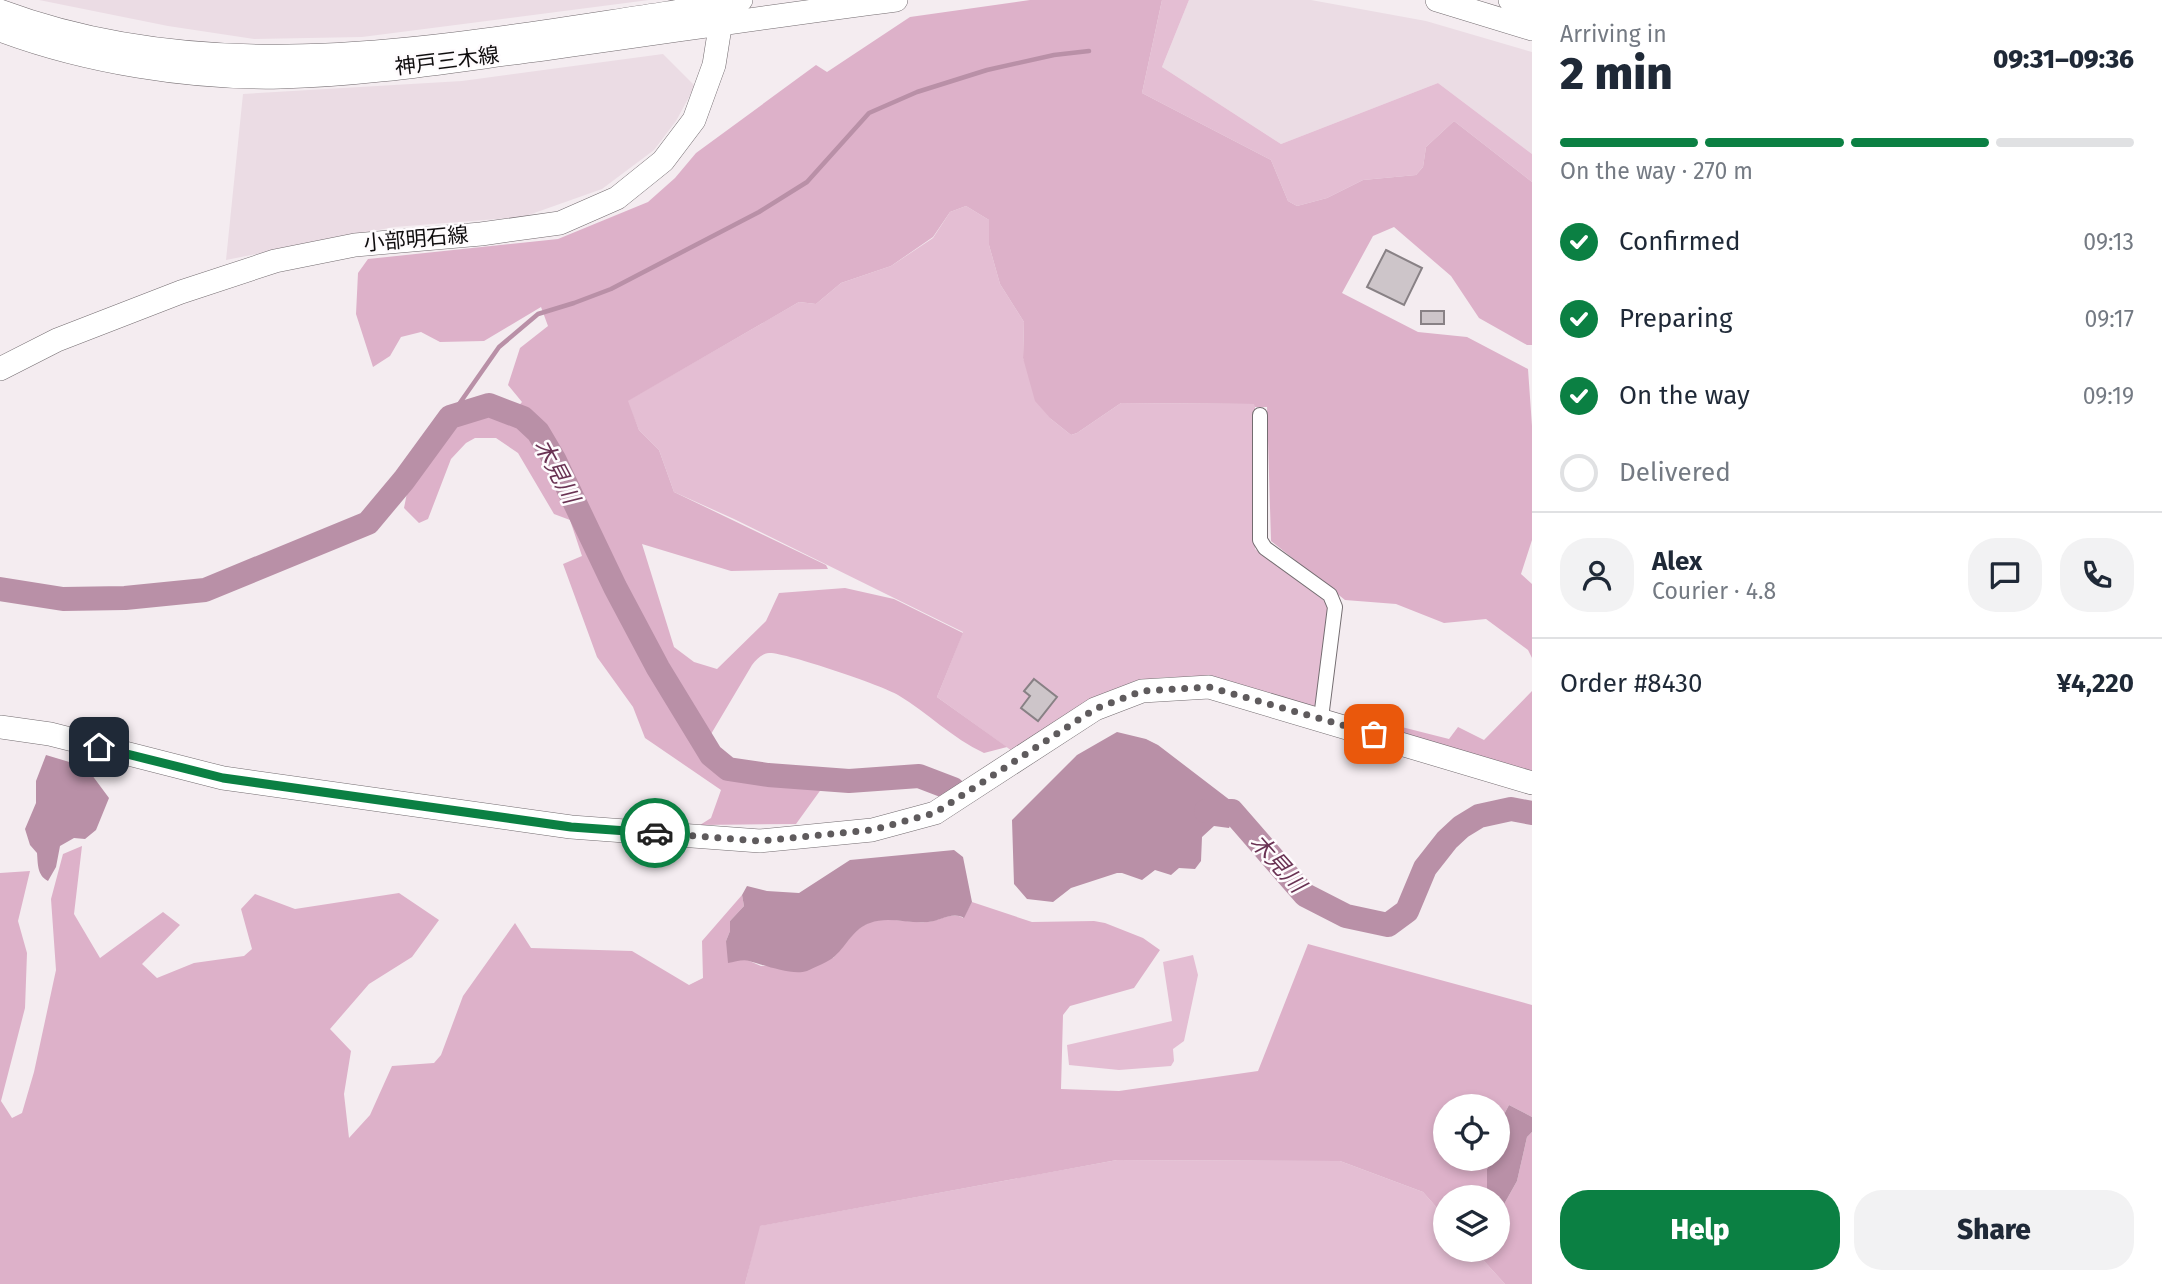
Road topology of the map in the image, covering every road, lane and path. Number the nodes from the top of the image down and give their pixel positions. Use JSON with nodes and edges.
{"nodes":[{"id":1,"x":896,"y":0,"type":"edge"},
{"id":2,"x":1437,"y":0,"type":"edge"},
{"id":3,"x":1510,"y":0,"type":"edge"},
{"id":4,"x":1532,"y":7,"type":"edge"},
{"id":5,"x":728,"y":8,"type":"edge"},
{"id":6,"x":0,"y":11,"type":"edge"},
{"id":7,"x":1532,"y":29,"type":"edge"},
{"id":8,"x":0,"y":30,"type":"edge"},
{"id":9,"x":0,"y":369,"type":"edge"},
{"id":10,"x":1260,"y":415,"type":"dead end"},
{"id":11,"x":1321,"y":718,"type":"junction"},
{"id":12,"x":0,"y":727,"type":"edge"},
{"id":13,"x":1532,"y":783,"type":"edge"}],
"edges":[{"from":1,"to":5,"type":"main road","name":"神戸三木線"},
{"from":2,"to":7,"type":"main road"},
{"from":3,"to":4,"type":"main road"},
{"from":5,"to":6,"type":"main road","name":"神戸三木線"},
{"from":5,"to":8,"type":"main road","name":"神戸三木線"},
{"from":5,"to":9,"type":"main road","name":"小部明石線"},
{"from":10,"to":11,"type":"street"},
{"from":11,"to":12,"type":"main road"},
{"from":11,"to":13,"type":"main road"}]}
